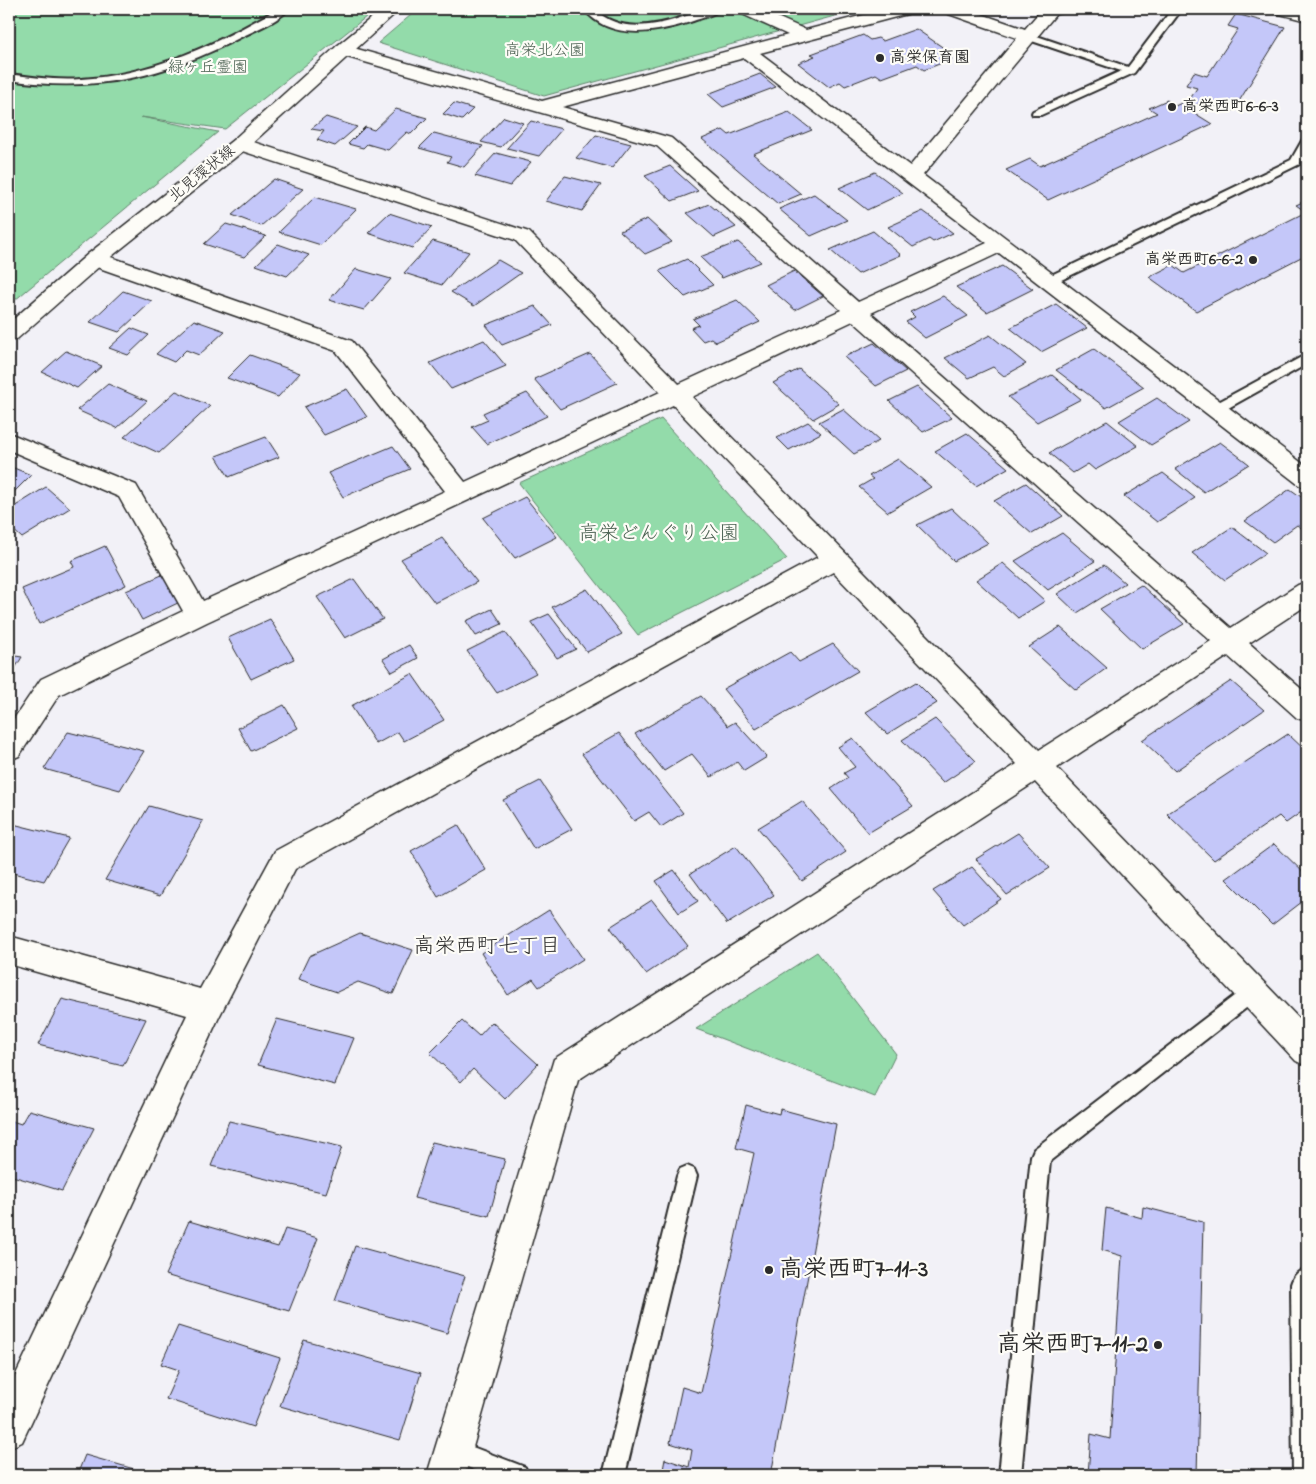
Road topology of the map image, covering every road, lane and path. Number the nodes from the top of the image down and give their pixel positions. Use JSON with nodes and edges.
{"nodes":[{"id":1,"x":284,"y":9,"type":"edge"},
{"id":2,"x":392,"y":9,"type":"edge"},
{"id":3,"x":589,"y":9,"type":"edge"},
{"id":4,"x":716,"y":9,"type":"edge"},
{"id":5,"x":746,"y":9,"type":"edge"},
{"id":6,"x":905,"y":9,"type":"edge"},
{"id":7,"x":952,"y":9,"type":"edge"},
{"id":8,"x":1056,"y":9,"type":"edge"},
{"id":9,"x":1177,"y":9,"type":"edge"},
{"id":10,"x":1282,"y":9,"type":"edge"},
{"id":11,"x":1307,"y":16,"type":"edge"},
{"id":12,"x":804,"y":36,"type":"junction"},
{"id":13,"x":1027,"y":36,"type":"junction"},
{"id":14,"x":342,"y":50,"type":"junction"},
{"id":15,"x":747,"y":52,"type":"junction"},
{"id":16,"x":1130,"y":71,"type":"junction"},
{"id":17,"x":9,"y":77,"type":"edge"},
{"id":18,"x":542,"y":107,"type":"junction"},
{"id":19,"x":1038,"y":113,"type":"dead end"},
{"id":20,"x":1307,"y":141,"type":"edge"},
{"id":21,"x":240,"y":144,"type":"junction"},
{"id":22,"x":912,"y":176,"type":"junction"},
{"id":23,"x":1002,"y":244,"type":"junction"},
{"id":24,"x":95,"y":260,"type":"junction"},
{"id":25,"x":1049,"y":281,"type":"junction"},
{"id":26,"x":858,"y":312,"type":"junction"},
{"id":27,"x":9,"y":334,"type":"edge"},
{"id":28,"x":1307,"y":358,"type":"edge"},
{"id":29,"x":677,"y":395,"type":"junction"},
{"id":30,"x":1216,"y":409,"type":"junction"},
{"id":31,"x":9,"y":441,"type":"edge"},
{"id":32,"x":1307,"y":480,"type":"edge"},
{"id":33,"x":461,"y":494,"type":"junction"},
{"id":34,"x":835,"y":560,"type":"junction"},
{"id":35,"x":1307,"y":592,"type":"edge"},
{"id":36,"x":198,"y":615,"type":"junction"},
{"id":37,"x":1231,"y":642,"type":"junction"},
{"id":38,"x":1307,"y":710,"type":"edge"},
{"id":39,"x":9,"y":748,"type":"edge"},
{"id":40,"x":1036,"y":765,"type":"junction"},
{"id":41,"x":9,"y":950,"type":"edge"},
{"id":42,"x":1252,"y":992,"type":"junction"},
{"id":43,"x":208,"y":1006,"type":"junction"},
{"id":44,"x":1307,"y":1050,"type":"edge"},
{"id":45,"x":687,"y":1176,"type":"dead end"},
{"id":46,"x":1307,"y":1278,"type":"edge"},
{"id":47,"x":9,"y":1429,"type":"edge"},
{"id":48,"x":450,"y":1463,"type":"edge"},
{"id":49,"x":517,"y":1475,"type":"edge"},
{"id":50,"x":614,"y":1475,"type":"edge"},
{"id":51,"x":1010,"y":1475,"type":"edge"},
{"id":52,"x":1304,"y":1475,"type":"edge"}],
"edges":[{"from":1,"to":17,"type":"lane"},
{"from":2,"to":14,"type":"street","name":"北見環状線"},
{"from":3,"to":4,"type":"lane"},
{"from":5,"to":12,"type":"street"},
{"from":6,"to":12,"type":"street"},
{"from":7,"to":13,"type":"street"},
{"from":8,"to":13,"type":"street"},
{"from":9,"to":16,"type":"lane"},
{"from":10,"to":11,"type":"street"},
{"from":12,"to":15,"type":"street"},
{"from":13,"to":16,"type":"lane"},
{"from":13,"to":22,"type":"street"},
{"from":14,"to":18,"type":"street"},
{"from":14,"to":21,"type":"street","name":"北見環状線"},
{"from":15,"to":18,"type":"street"},
{"from":15,"to":22,"type":"street"},
{"from":16,"to":19,"type":"lane"},
{"from":18,"to":26,"type":"street"},
{"from":20,"to":25,"type":"lane"},
{"from":21,"to":24,"type":"street","name":"北見環状線"},
{"from":21,"to":29,"type":"street"},
{"from":22,"to":23,"type":"street"},
{"from":23,"to":25,"type":"street"},
{"from":23,"to":26,"type":"street"},
{"from":24,"to":27,"type":"street","name":"北見環状線"},
{"from":24,"to":33,"type":"street"},
{"from":25,"to":30,"type":"street"},
{"from":26,"to":29,"type":"street"},
{"from":26,"to":37,"type":"street"},
{"from":28,"to":30,"type":"lane"},
{"from":29,"to":33,"type":"street"},
{"from":29,"to":34,"type":"street"},
{"from":30,"to":32,"type":"street"},
{"from":31,"to":36,"type":"street"},
{"from":33,"to":36,"type":"street"},
{"from":34,"to":40,"type":"street"},
{"from":34,"to":43,"type":"street"},
{"from":35,"to":37,"type":"street"},
{"from":36,"to":39,"type":"street"},
{"from":37,"to":38,"type":"street"},
{"from":37,"to":40,"type":"street"},
{"from":40,"to":42,"type":"street"},
{"from":40,"to":48,"type":"street"},
{"from":41,"to":43,"type":"street"},
{"from":42,"to":44,"type":"street"},
{"from":42,"to":51,"type":"lane"},
{"from":43,"to":47,"type":"street"},
{"from":45,"to":50,"type":"lane"},
{"from":46,"to":52,"type":"lane"},
{"from":48,"to":49,"type":"lane"}]}
